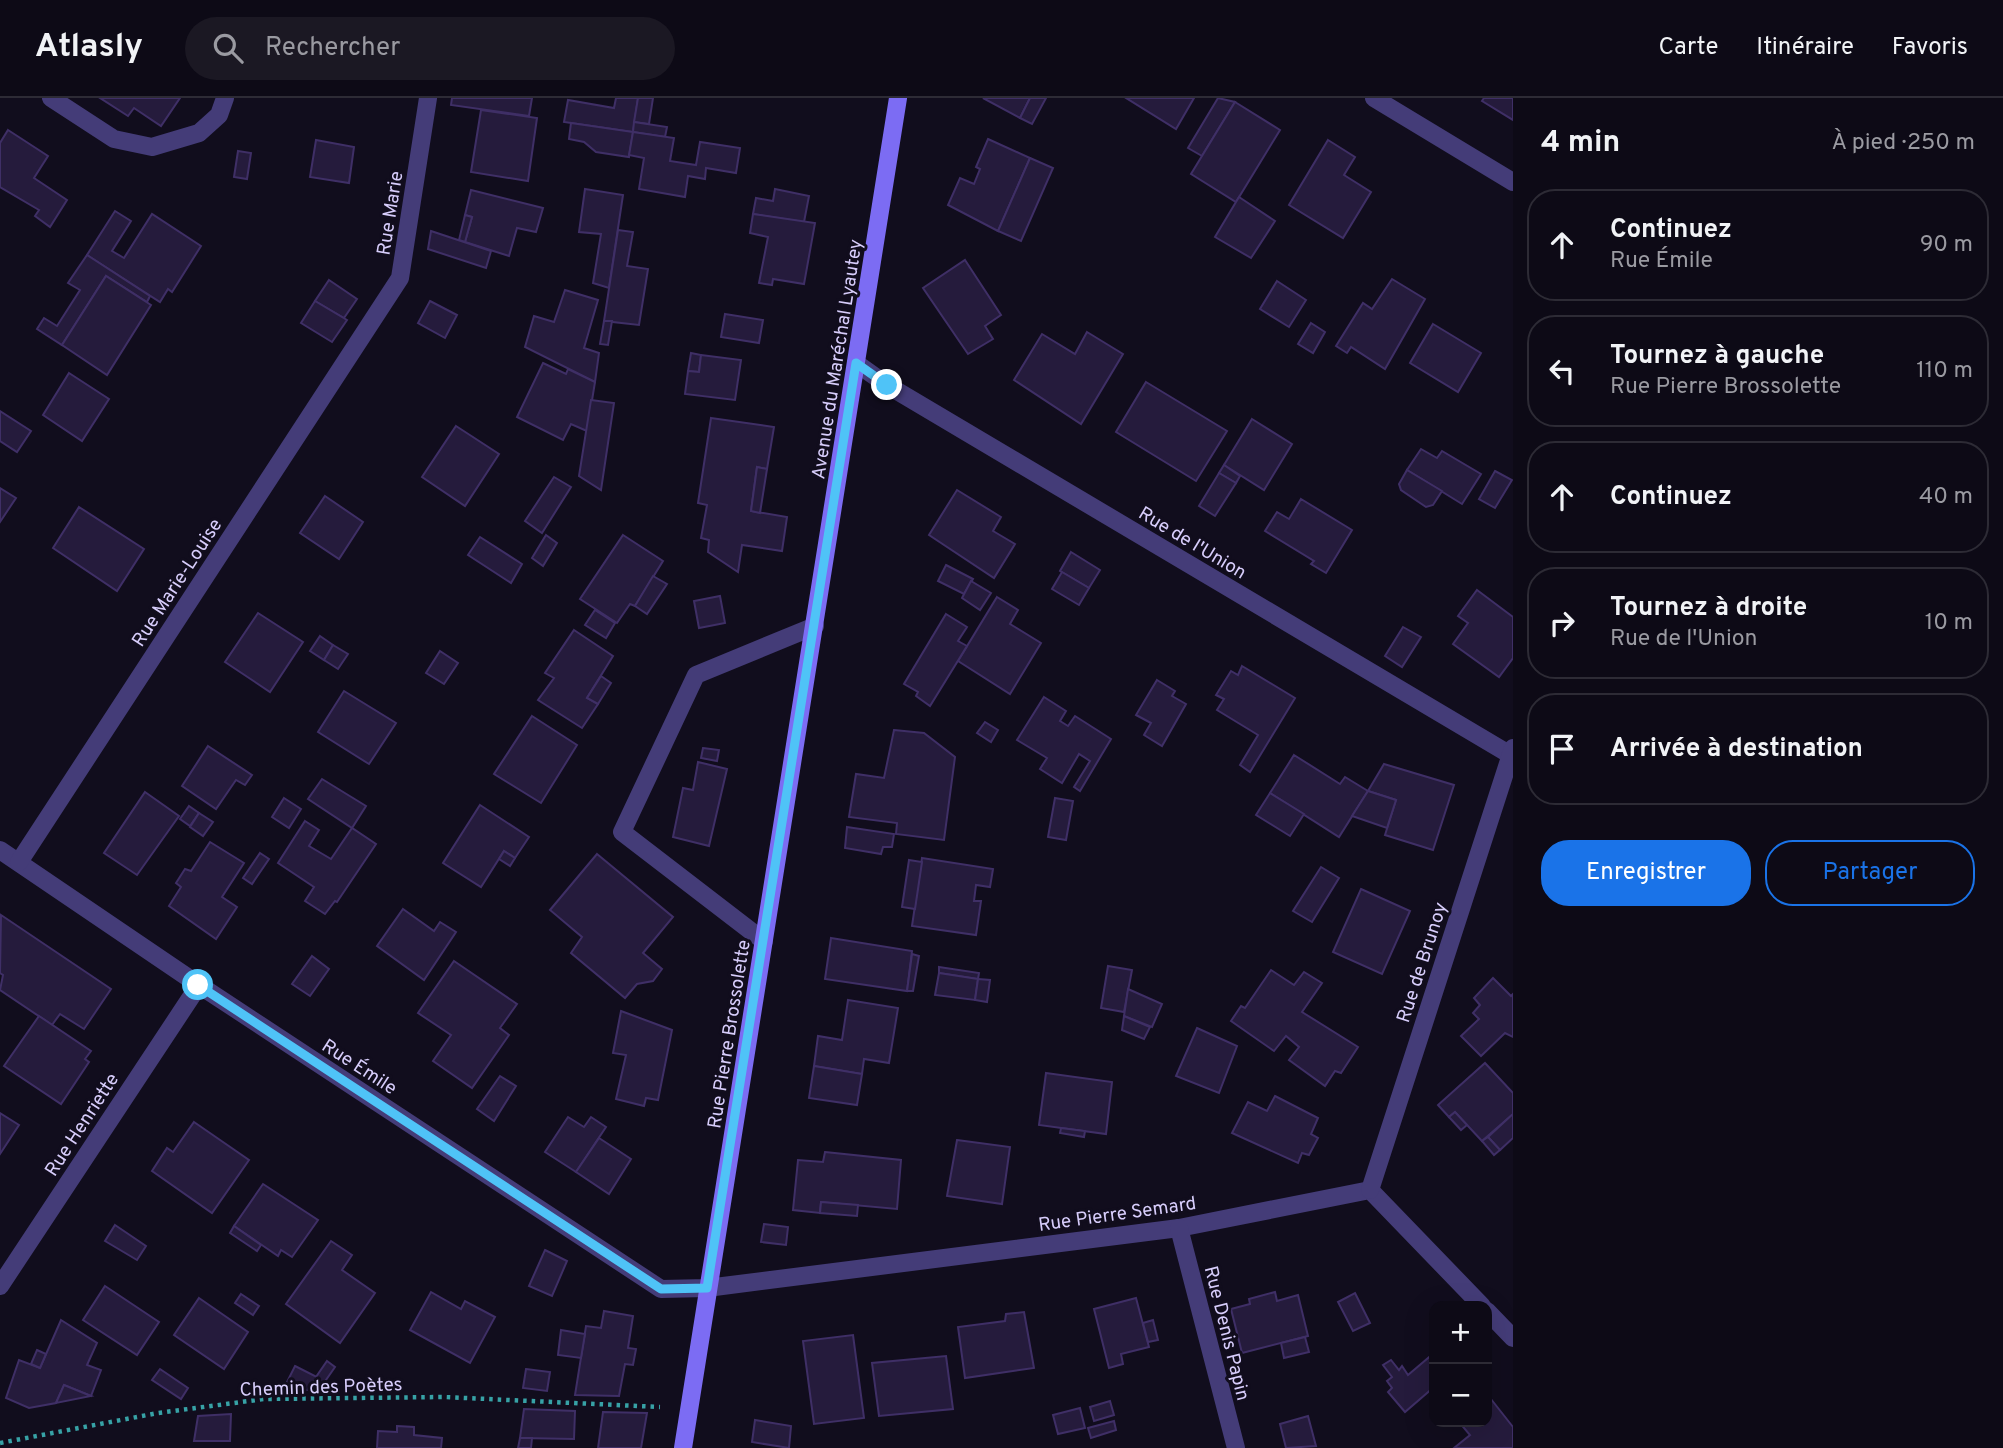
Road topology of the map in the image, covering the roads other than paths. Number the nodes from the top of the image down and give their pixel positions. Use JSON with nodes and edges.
{"nodes":[{"id":1,"x":51,"y":98,"type":"edge"},
{"id":2,"x":225,"y":98,"type":"edge"},
{"id":3,"x":428,"y":98,"type":"edge"},
{"id":4,"x":898,"y":98,"type":"edge"},
{"id":5,"x":1374,"y":98,"type":"edge"},
{"id":6,"x":1513,"y":182,"type":"edge"},
{"id":7,"x":369,"y":326,"type":"joint"},
{"id":8,"x":856,"y":363,"type":"junction"},
{"id":9,"x":815,"y":626,"type":"junction"},
{"id":10,"x":1511,"y":751,"type":"edge"},
{"id":11,"x":0,"y":849,"type":"edge"},
{"id":12,"x":19,"y":862,"type":"junction"},
{"id":13,"x":764,"y":942,"type":"junction"},
{"id":14,"x":198,"y":985,"type":"junction"},
{"id":15,"x":1370,"y":1190,"type":"junction"},
{"id":16,"x":1180,"y":1228,"type":"junction"},
{"id":17,"x":0,"y":1286,"type":"edge"},
{"id":18,"x":707,"y":1288,"type":"junction"},
{"id":19,"x":1477,"y":1301,"type":"edge"},
{"id":20,"x":1492,"y":1316,"type":"edge"},
{"id":21,"x":1513,"y":1338,"type":"edge"},
{"id":22,"x":683,"y":1448,"type":"edge"},
{"id":23,"x":1236,"y":1448,"type":"edge"}],
"edges":[{"from":1,"to":2,"type":"street"},
{"from":3,"to":7,"type":"street","name":"Rue Marie"},
{"from":4,"to":8,"type":"street","name":"Avenue du Maréchal Lyautey"},
{"from":5,"to":6,"type":"street"},
{"from":7,"to":12,"type":"street","name":"Rue Marie-Louise"},
{"from":8,"to":9,"type":"street","name":"Avenue du Maréchal Lyautey"},
{"from":8,"to":10,"type":"street","name":"Rue de l'Union"},
{"from":9,"to":13,"type":"street","name":"Rue Pierre Brossolette"},
{"from":9,"to":13,"type":"street"},
{"from":10,"to":15,"type":"street","name":"Rue de Brunoy"},
{"from":11,"to":12,"type":"street","name":"Rue Émile"},
{"from":12,"to":14,"type":"street","name":"Rue Émile"},
{"from":13,"to":18,"type":"street","name":"Rue Pierre Brossolette"},
{"from":14,"to":17,"type":"street","name":"Rue Henriette"},
{"from":14,"to":18,"type":"street","name":"Rue Émile"},
{"from":15,"to":16,"type":"street","name":"Rue Pierre Semard"},
{"from":15,"to":19,"type":"street"},
{"from":16,"to":18,"type":"street","name":"Rue Pierre Semard"},
{"from":16,"to":23,"type":"street","name":"Rue Denis Papin"},
{"from":18,"to":22,"type":"street","name":"Rue Pierre Brossolette"},
{"from":20,"to":21,"type":"street"}]}
